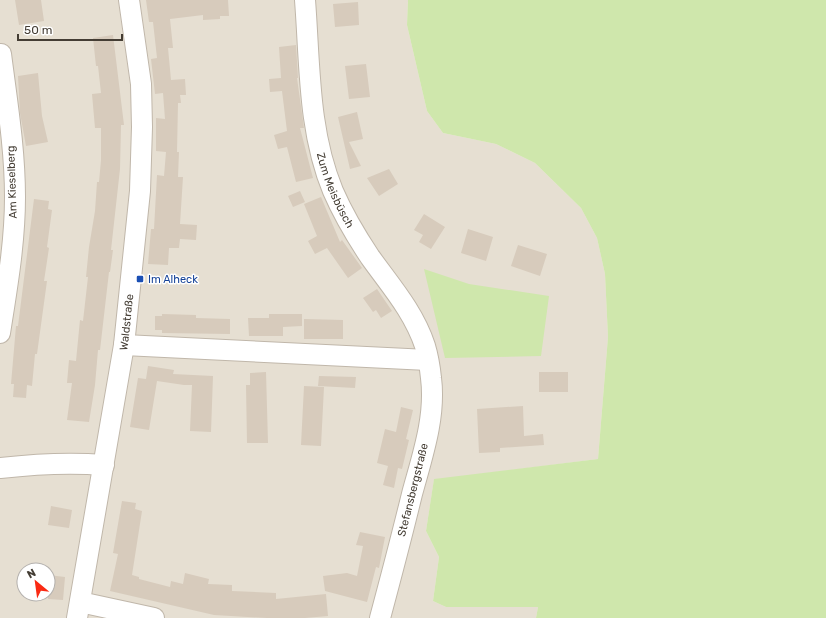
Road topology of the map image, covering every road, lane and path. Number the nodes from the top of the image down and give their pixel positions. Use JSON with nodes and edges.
{"nodes":[{"id":1,"x":129,"y":0,"type":"edge"},
{"id":2,"x":305,"y":0,"type":"edge"},
{"id":3,"x":1,"y":54,"type":"dead end"},
{"id":4,"x":0,"y":333,"type":"edge"},
{"id":5,"x":124,"y":345,"type":"junction"},
{"id":6,"x":428,"y":360,"type":"junction"},
{"id":7,"x":104,"y":465,"type":"junction"},
{"id":8,"x":0,"y":468,"type":"edge"},
{"id":9,"x":79,"y":610,"type":"edge"},
{"id":10,"x":154,"y":618,"type":"edge"},
{"id":11,"x":380,"y":618,"type":"edge"}],
"edges":[{"from":1,"to":5,"type":"street","name":"Waldstraße"},
{"from":2,"to":6,"type":"street","name":"Zum Meisbüsch"},
{"from":3,"to":4,"type":"street","name":"Am Kieselberg"},
{"from":5,"to":6,"type":"street"},
{"from":5,"to":7,"type":"street","name":"Waldstraße"},
{"from":6,"to":11,"type":"street","name":"Stefansbergstraße"},
{"from":7,"to":8,"type":"street"},
{"from":7,"to":9,"type":"street","name":"Waldstraße"},
{"from":9,"to":10,"type":"street"}]}
